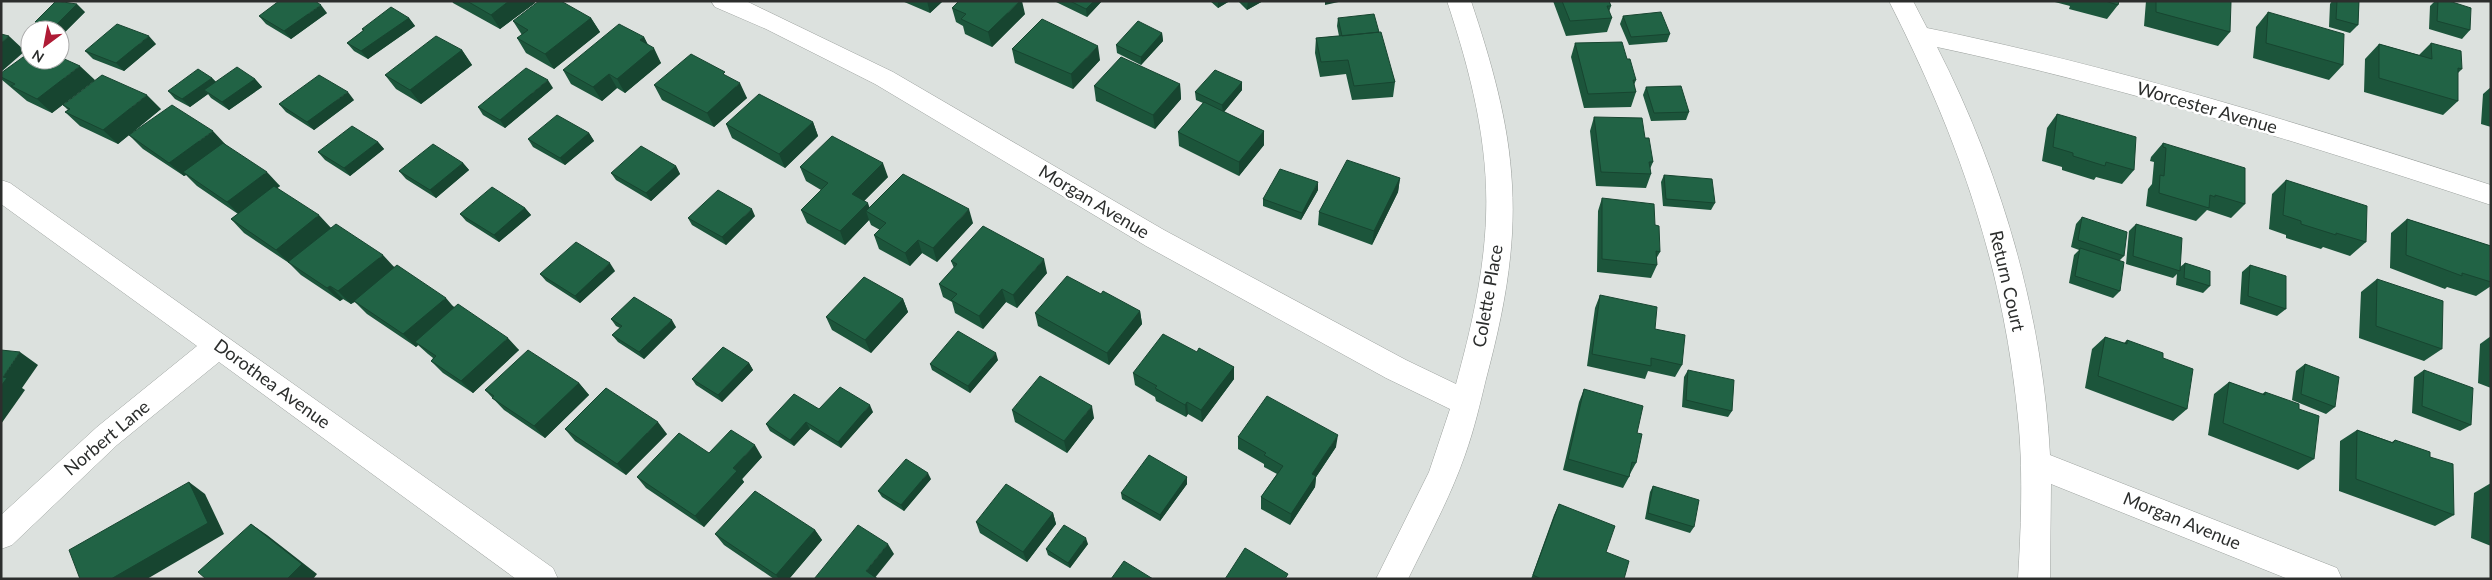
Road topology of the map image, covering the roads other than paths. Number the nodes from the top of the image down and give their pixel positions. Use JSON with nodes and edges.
{"nodes":[{"id":1,"x":723,"y":1,"type":"edge"},
{"id":2,"x":1459,"y":1,"type":"edge"},
{"id":3,"x":1901,"y":1,"type":"edge"},
{"id":4,"x":1920,"y":35,"type":"junction"},
{"id":5,"x":1,"y":190,"type":"edge"},
{"id":6,"x":2491,"y":195,"type":"edge"},
{"id":7,"x":218,"y":346,"type":"junction"},
{"id":8,"x":1466,"y":403,"type":"junction"},
{"id":9,"x":2037,"y":464,"type":"junction"},
{"id":10,"x":1,"y":535,"type":"edge"},
{"id":11,"x":542,"y":579,"type":"edge"},
{"id":12,"x":1392,"y":579,"type":"edge"},
{"id":13,"x":2034,"y":579,"type":"edge"},
{"id":14,"x":2326,"y":579,"type":"edge"}],
"edges":[{"from":1,"to":8,"type":"street","name":"Morgan Avenue"},
{"from":2,"to":8,"type":"street","name":"Colette Place"},
{"from":3,"to":4,"type":"street","name":"Return Court"},
{"from":4,"to":6,"type":"street","name":"Worcester Avenue"},
{"from":4,"to":9,"type":"street","name":"Return Court"},
{"from":5,"to":7,"type":"street","name":"Dorothea Avenue"},
{"from":7,"to":10,"type":"street","name":"Norbert Lane"},
{"from":7,"to":11,"type":"street","name":"Dorothea Avenue"},
{"from":8,"to":12,"type":"street","name":"Colette Place"},
{"from":9,"to":13,"type":"street","name":"Return Court"},
{"from":9,"to":14,"type":"street","name":"Morgan Avenue"}]}
